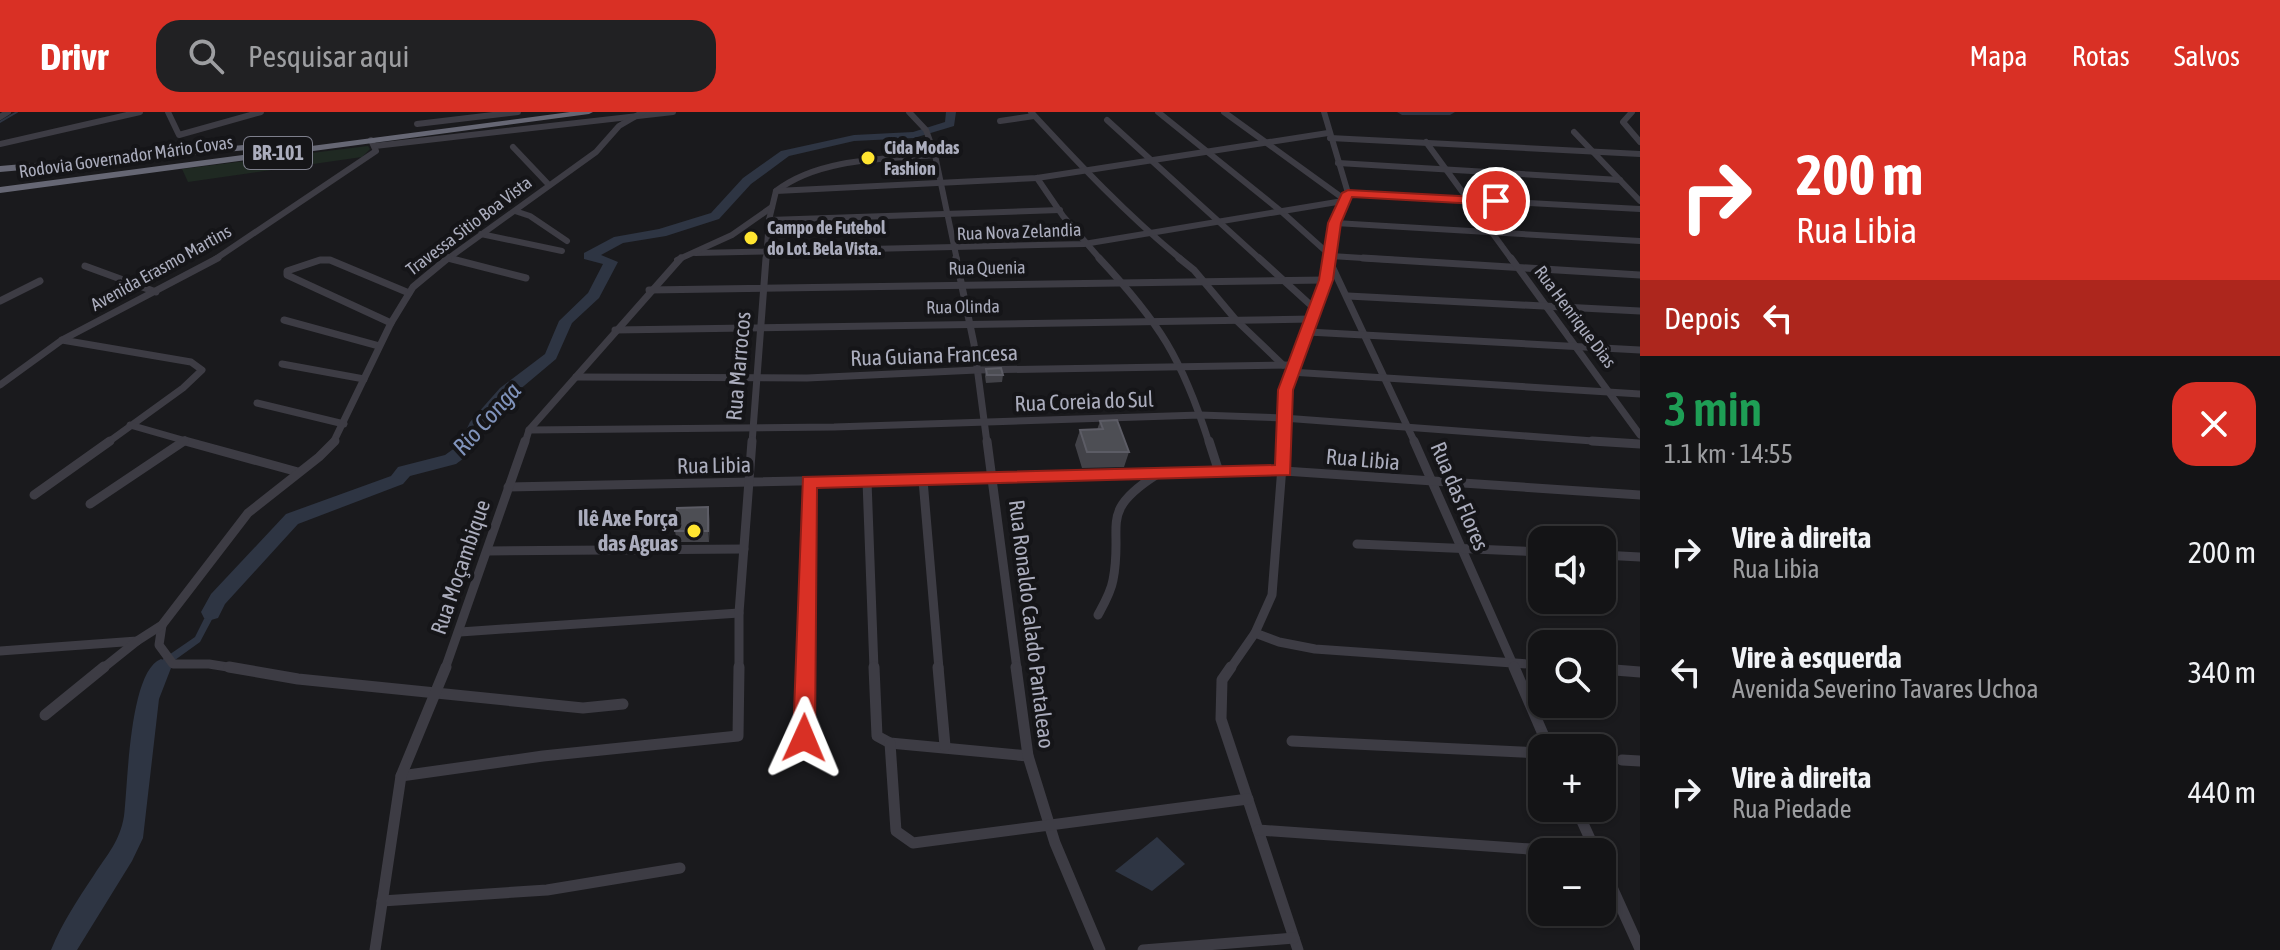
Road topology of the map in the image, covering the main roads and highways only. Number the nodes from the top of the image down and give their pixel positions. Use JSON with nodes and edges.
{"nodes":[{"id":1,"x":545,"y":112,"type":"edge"},
{"id":2,"x":589,"y":112,"type":"edge"},
{"id":3,"x":497,"y":115,"type":"edge"},
{"id":4,"x":0,"y":170,"type":"edge"},
{"id":5,"x":0,"y":189,"type":"edge"}],
"edges":[{"from":1,"to":3,"type":"highway","name":"Rodovia Governador Mário Covas","number":"BR-101"},
{"from":2,"to":5,"type":"highway","name":"Rodovia Governador Mário Covas","number":"BR-101"},
{"from":3,"to":4,"type":"highway","name":"Rodovia Governador Mário Covas","number":"BR-101"}]}
